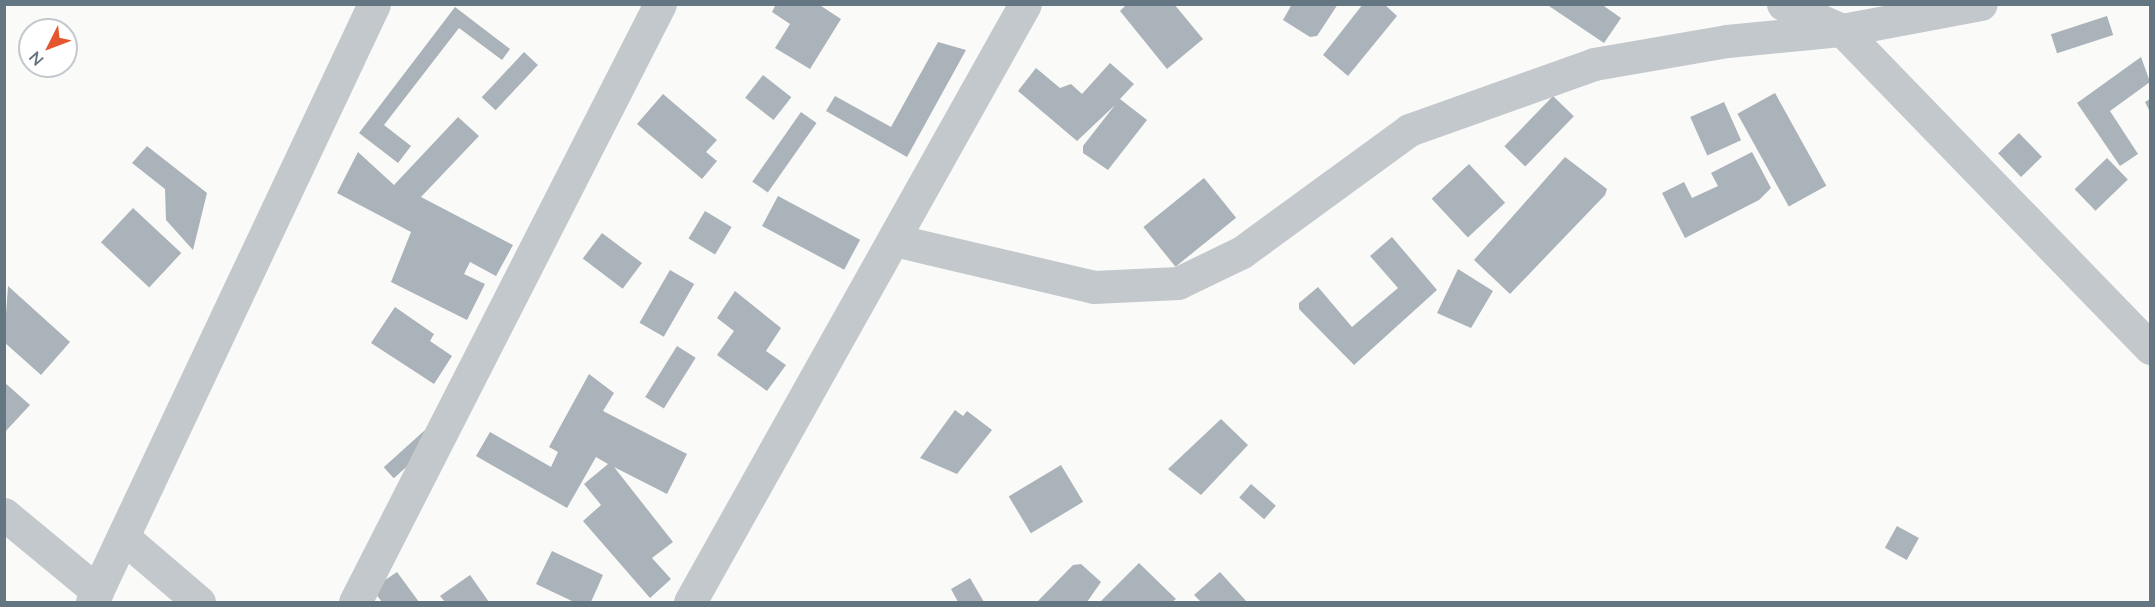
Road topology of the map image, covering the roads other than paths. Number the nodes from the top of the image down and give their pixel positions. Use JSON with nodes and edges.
{"nodes":[{"id":1,"x":374,"y":4,"type":"edge"},
{"id":2,"x":660,"y":4,"type":"edge"},
{"id":3,"x":1025,"y":4,"type":"edge"},
{"id":4,"x":1783,"y":4,"type":"edge"},
{"id":5,"x":1981,"y":4,"type":"edge"},
{"id":6,"x":1842,"y":30,"type":"junction"},
{"id":7,"x":894,"y":240,"type":"junction"},
{"id":8,"x":2151,"y":348,"type":"edge"},
{"id":9,"x":4,"y":514,"type":"edge"},
{"id":10,"x":123,"y":537,"type":"junction"},
{"id":11,"x":95,"y":597,"type":"edge"},
{"id":12,"x":199,"y":603,"type":"edge"},
{"id":13,"x":355,"y":603,"type":"edge"},
{"id":14,"x":690,"y":603,"type":"edge"}],
"edges":[{"from":1,"to":10,"type":"street"},
{"from":2,"to":13,"type":"street"},
{"from":3,"to":7,"type":"street"},
{"from":4,"to":6,"type":"street"},
{"from":5,"to":6,"type":"street"},
{"from":6,"to":7,"type":"street"},
{"from":6,"to":8,"type":"street"},
{"from":7,"to":14,"type":"street"},
{"from":9,"to":11,"type":"street"},
{"from":10,"to":11,"type":"street"},
{"from":10,"to":12,"type":"street"}]}
